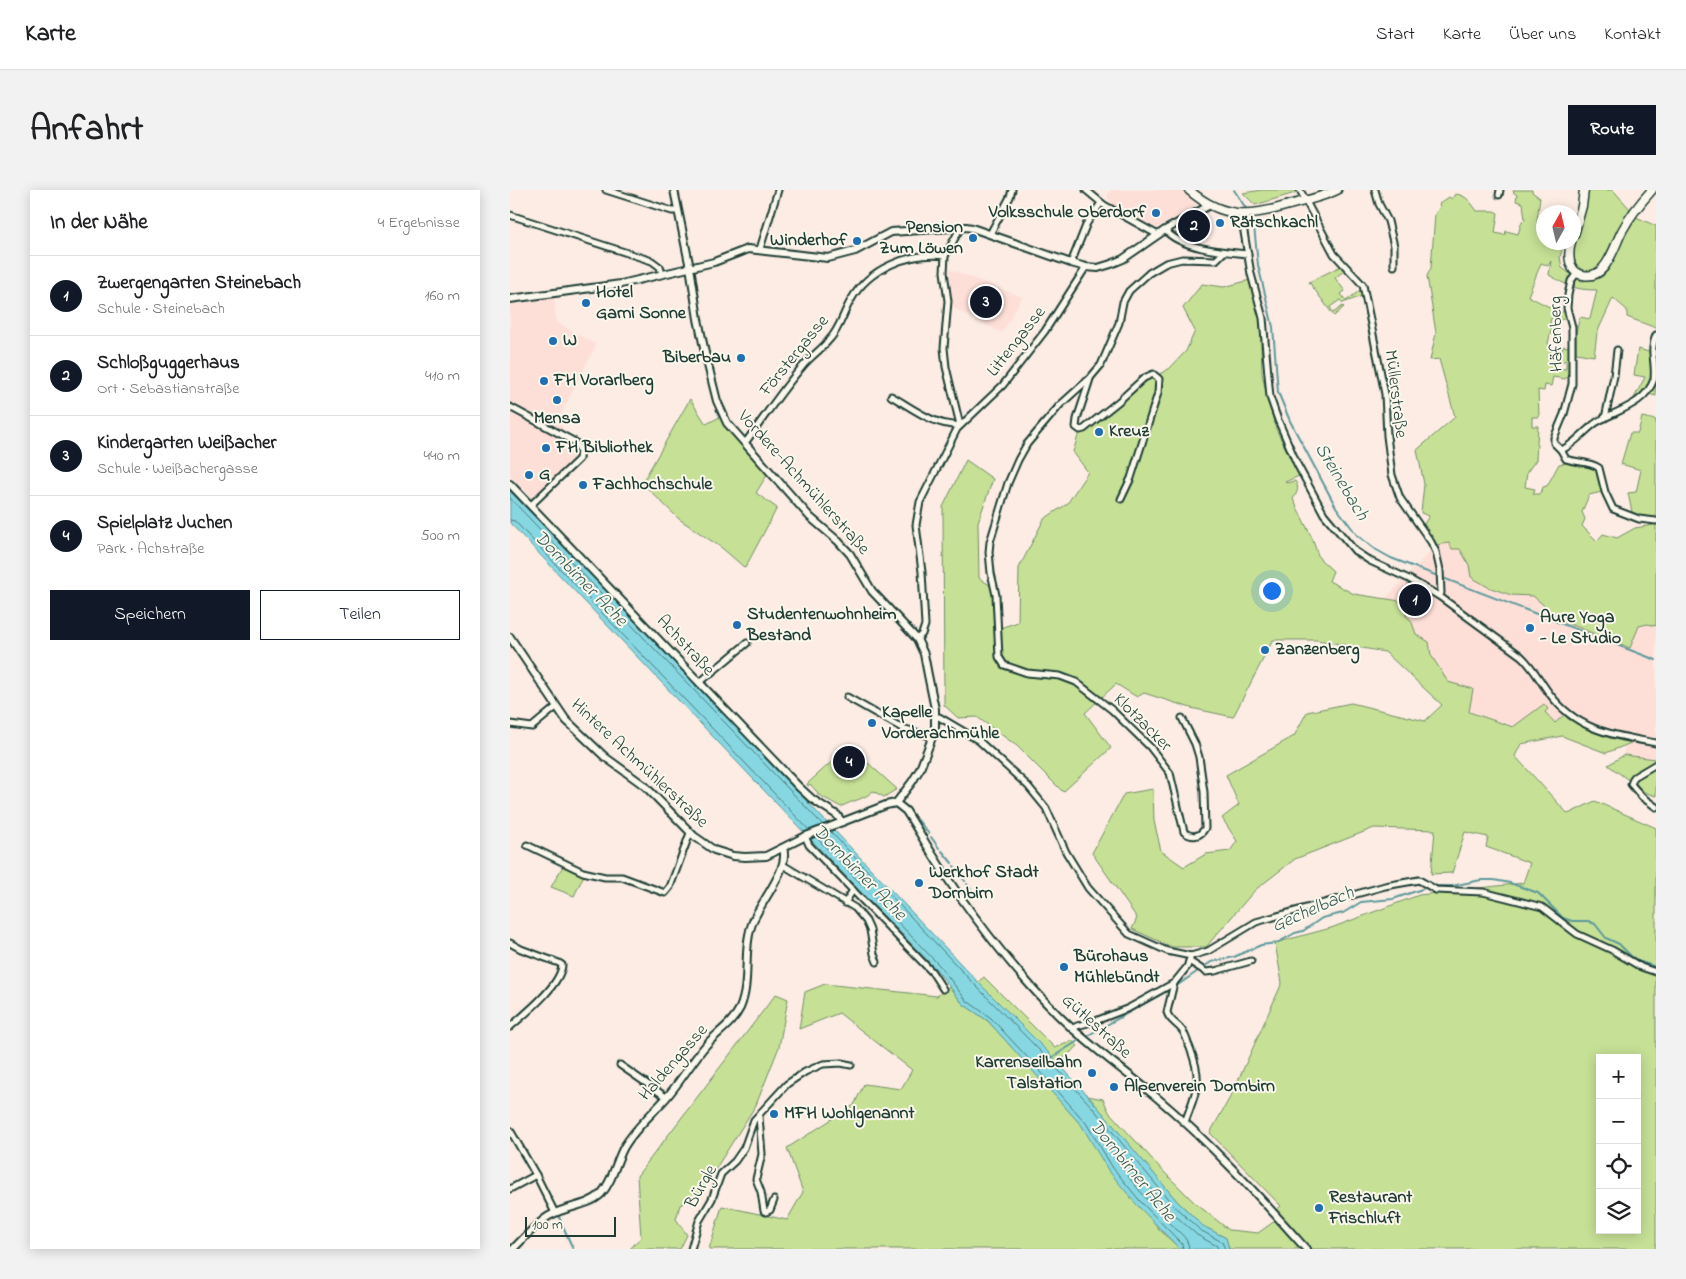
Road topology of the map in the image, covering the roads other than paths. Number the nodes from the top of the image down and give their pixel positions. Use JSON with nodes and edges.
{"nodes":[{"id":1,"x":606,"y":190,"type":"edge"},
{"id":2,"x":674,"y":190,"type":"edge"},
{"id":3,"x":778,"y":190,"type":"edge"},
{"id":4,"x":1012,"y":190,"type":"edge"},
{"id":5,"x":1086,"y":190,"type":"edge"},
{"id":6,"x":1189,"y":190,"type":"edge"},
{"id":7,"x":1300,"y":190,"type":"edge"},
{"id":8,"x":1337,"y":190,"type":"edge"},
{"id":9,"x":1376,"y":190,"type":"edge"},
{"id":10,"x":1584,"y":190,"type":"edge"},
{"id":11,"x":1652,"y":190,"type":"edge"},
{"id":12,"x":1306,"y":201,"type":"junction"},
{"id":13,"x":1101,"y":203,"type":"junction"},
{"id":14,"x":1210,"y":205,"type":"junction"},
{"id":15,"x":1581,"y":210,"type":"edge"},
{"id":16,"x":678,"y":211,"type":"junction"},
{"id":17,"x":1243,"y":214,"type":"junction"},
{"id":18,"x":510,"y":215,"type":"edge"},
{"id":19,"x":961,"y":228,"type":"junction"},
{"id":20,"x":1165,"y":230,"type":"junction"},
{"id":21,"x":990,"y":234,"type":"junction"},
{"id":22,"x":1158,"y":235,"type":"junction"},
{"id":23,"x":760,"y":249,"type":"junction"},
{"id":24,"x":1569,"y":250,"type":"edge"},
{"id":25,"x":1224,"y":252,"type":"junction"},
{"id":26,"x":1248,"y":254,"type":"junction"},
{"id":27,"x":945,"y":256,"type":"junction"},
{"id":28,"x":1072,"y":263,"type":"junction"},
{"id":29,"x":1394,"y":266,"type":"dead end"},
{"id":30,"x":690,"y":267,"type":"junction"},
{"id":31,"x":1086,"y":267,"type":"junction"},
{"id":32,"x":1577,"y":273,"type":"junction"},
{"id":33,"x":662,"y":274,"type":"junction"},
{"id":34,"x":510,"y":299,"type":"edge"},
{"id":35,"x":1656,"y":335,"type":"edge"},
{"id":36,"x":1617,"y":350,"type":"dead end"},
{"id":37,"x":1090,"y":378,"type":"junction"},
{"id":38,"x":891,"y":396,"type":"dead end"},
{"id":39,"x":510,"y":407,"type":"edge"},
{"id":40,"x":1605,"y":418,"type":"junction"},
{"id":41,"x":960,"y":425,"type":"junction"},
{"id":42,"x":745,"y":443,"type":"junction"},
{"id":43,"x":1561,"y":450,"type":"junction"},
{"id":44,"x":510,"y":484,"type":"edge"},
{"id":45,"x":1121,"y":499,"type":"dead end"},
{"id":46,"x":531,"y":505,"type":"junction"},
{"id":47,"x":1656,"y":521,"type":"edge"},
{"id":48,"x":1439,"y":596,"type":"junction"},
{"id":49,"x":510,"y":636,"type":"edge"},
{"id":50,"x":917,"y":639,"type":"junction"},
{"id":51,"x":748,"y":643,"type":"dead end"},
{"id":52,"x":699,"y":683,"type":"junction"},
{"id":53,"x":847,"y":697,"type":"dead end"},
{"id":54,"x":556,"y":707,"type":"junction"},
{"id":55,"x":935,"y":717,"type":"junction"},
{"id":56,"x":1182,"y":718,"type":"dead end"},
{"id":57,"x":510,"y":724,"type":"edge"},
{"id":58,"x":933,"y":737,"type":"junction"},
{"id":59,"x":1656,"y":743,"type":"edge"},
{"id":60,"x":1656,"y":764,"type":"edge"},
{"id":61,"x":896,"y":803,"type":"junction"},
{"id":62,"x":1656,"y":806,"type":"edge"},
{"id":63,"x":842,"y":822,"type":"junction"},
{"id":64,"x":690,"y":833,"type":"junction"},
{"id":65,"x":804,"y":836,"type":"junction"},
{"id":66,"x":527,"y":845,"type":"dead end"},
{"id":67,"x":783,"y":848,"type":"junction"},
{"id":68,"x":783,"y":865,"type":"junction"},
{"id":69,"x":853,"y":890,"type":"junction"},
{"id":70,"x":845,"y":903,"type":"junction"},
{"id":71,"x":510,"y":943,"type":"edge"},
{"id":72,"x":1190,"y":959,"type":"junction"},
{"id":73,"x":1251,"y":961,"type":"dead end"},
{"id":74,"x":877,"y":962,"type":"dead end"},
{"id":75,"x":1656,"y":972,"type":"edge"},
{"id":76,"x":1174,"y":984,"type":"junction"},
{"id":77,"x":943,"y":989,"type":"dead end"},
{"id":78,"x":510,"y":1027,"type":"edge"},
{"id":79,"x":1072,"y":1029,"type":"junction"},
{"id":80,"x":620,"y":1065,"type":"dead end"},
{"id":81,"x":851,"y":1065,"type":"dead end"},
{"id":82,"x":666,"y":1097,"type":"junction"},
{"id":83,"x":759,"y":1116,"type":"junction"},
{"id":84,"x":1185,"y":1122,"type":"junction"},
{"id":85,"x":510,"y":1130,"type":"edge"},
{"id":86,"x":512,"y":1137,"type":"edge"},
{"id":87,"x":536,"y":1175,"type":"junction"},
{"id":88,"x":510,"y":1189,"type":"edge"},
{"id":89,"x":774,"y":1200,"type":"dead end"},
{"id":90,"x":555,"y":1213,"type":"junction"},
{"id":91,"x":513,"y":1249,"type":"edge"},
{"id":92,"x":691,"y":1249,"type":"edge"},
{"id":93,"x":1306,"y":1249,"type":"edge"}],
"edges":[{"from":1,"to":16,"type":"street"},
{"from":2,"to":16,"type":"street","name":"Vordere-Achmühlerstraße"},
{"from":3,"to":23,"type":"street"},
{"from":4,"to":21,"type":"street"},
{"from":5,"to":13,"type":"street"},
{"from":6,"to":14,"type":"main road"},
{"from":7,"to":12,"type":"street","name":"Müllerstraße"},
{"from":8,"to":12,"type":"main road"},
{"from":9,"to":29,"type":"street"},
{"from":10,"to":15,"type":"main road"},
{"from":11,"to":32,"type":"main road"},
{"from":12,"to":17,"type":"main road"},
{"from":12,"to":48,"type":"street","name":"Müllerstraße"},
{"from":13,"to":22,"type":"street"},
{"from":13,"to":28,"type":"street"},
{"from":14,"to":17,"type":"main road"},
{"from":14,"to":20,"type":"street"},
{"from":16,"to":30,"type":"street","name":"Vordere-Achmühlerstraße"},
{"from":17,"to":26,"type":"street"},
{"from":18,"to":33,"type":"street"},
{"from":19,"to":21,"type":"street"},
{"from":19,"to":23,"type":"street"},
{"from":19,"to":27,"type":"street"},
{"from":20,"to":22,"type":"street"},
{"from":20,"to":25,"type":"street"},
{"from":21,"to":28,"type":"street"},
{"from":22,"to":31,"type":"street"},
{"from":23,"to":30,"type":"street"},
{"from":24,"to":32,"type":"main road"},
{"from":25,"to":26,"type":"street"},
{"from":25,"to":37,"type":"street"},
{"from":26,"to":48,"type":"street"},
{"from":27,"to":41,"type":"street"},
{"from":27,"to":42,"type":"street","name":"Förstergasse"},
{"from":28,"to":31,"type":"street"},
{"from":30,"to":33,"type":"street"},
{"from":30,"to":42,"type":"street","name":"Vordere-Achmühlerstraße"},
{"from":31,"to":41,"type":"street","name":"Littengasse"},
{"from":32,"to":43,"type":"street","name":"Häfenberg"},
{"from":33,"to":34,"type":"street"},
{"from":35,"to":40,"type":"street"},
{"from":36,"to":40,"type":"street"},
{"from":37,"to":45,"type":"street"},
{"from":37,"to":56,"type":"street","name":"Klotzacker"},
{"from":38,"to":41,"type":"street"},
{"from":39,"to":46,"type":"street"},
{"from":40,"to":43,"type":"street"},
{"from":41,"to":50,"type":"street"},
{"from":42,"to":50,"type":"street","name":"Vordere-Achmühlerstraße"},
{"from":43,"to":47,"type":"street"},
{"from":44,"to":46,"type":"street","name":"Achstraße"},
{"from":46,"to":52,"type":"street","name":"Achstraße"},
{"from":48,"to":59,"type":"street"},
{"from":49,"to":54,"type":"street","name":"Hintere Achmühlerstraße"},
{"from":50,"to":55,"type":"street","name":"Vordere-Achmühlerstraße"},
{"from":51,"to":52,"type":"street"},
{"from":52,"to":63,"type":"street","name":"Achstraße"},
{"from":53,"to":58,"type":"street"},
{"from":54,"to":57,"type":"street"},
{"from":54,"to":64,"type":"street","name":"Hintere Achmühlerstraße"},
{"from":55,"to":58,"type":"street","name":"Vordere-Achmühlerstraße"},
{"from":55,"to":72,"type":"street"},
{"from":58,"to":61,"type":"street","name":"Vordere-Achmühlerstraße"},
{"from":60,"to":62,"type":"street"},
{"from":61,"to":63,"type":"street"},
{"from":61,"to":79,"type":"street","name":"Gütlestraße"},
{"from":63,"to":65,"type":"street"},
{"from":64,"to":66,"type":"street"},
{"from":64,"to":67,"type":"street","name":"Hintere Achmühlerstraße"},
{"from":65,"to":67,"type":"street"},
{"from":65,"to":69,"type":"street"},
{"from":67,"to":68,"type":"street","name":"Haldengasse"},
{"from":68,"to":70,"type":"street"},
{"from":68,"to":82,"type":"street","name":"Haldengasse"},
{"from":69,"to":70,"type":"street"},
{"from":69,"to":77,"type":"street"},
{"from":70,"to":74,"type":"street"},
{"from":71,"to":78,"type":"street"},
{"from":72,"to":73,"type":"street"},
{"from":72,"to":75,"type":"street"},
{"from":72,"to":76,"type":"street"},
{"from":76,"to":79,"type":"street"},
{"from":76,"to":84,"type":"street"},
{"from":79,"to":84,"type":"street","name":"Gütlestraße"},
{"from":80,"to":82,"type":"street"},
{"from":81,"to":83,"type":"street","name":"Bürgle"},
{"from":82,"to":90,"type":"street","name":"Haldengasse"},
{"from":83,"to":89,"type":"street"},
{"from":83,"to":92,"type":"street","name":"Bürgle"},
{"from":84,"to":93,"type":"street","name":"Gütlestraße"},
{"from":85,"to":86,"type":"street"},
{"from":86,"to":87,"type":"street"},
{"from":87,"to":88,"type":"street"},
{"from":87,"to":90,"type":"street"},
{"from":90,"to":91,"type":"street","name":"Haldengasse"}]}
